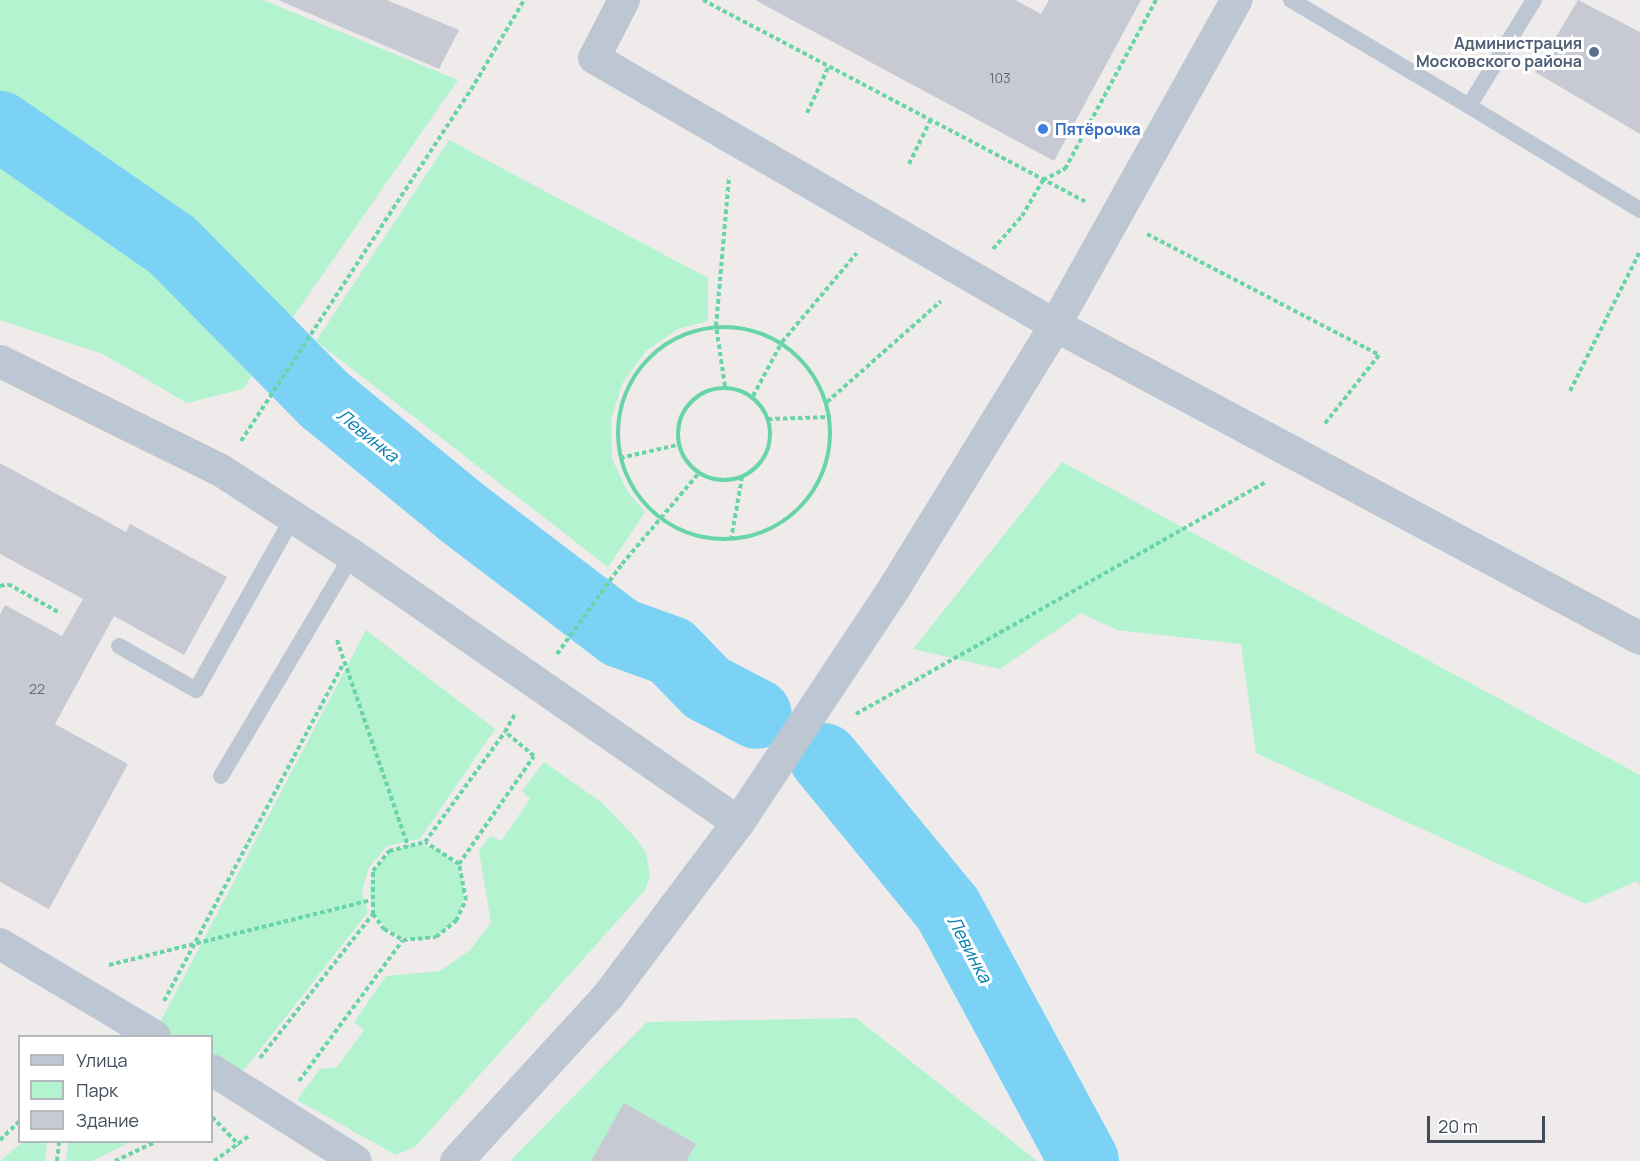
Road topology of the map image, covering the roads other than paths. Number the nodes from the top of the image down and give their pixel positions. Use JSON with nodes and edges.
{"nodes":[{"id":1,"x":624,"y":0,"type":"edge"},
{"id":2,"x":1237,"y":0,"type":"edge"},
{"id":3,"x":1291,"y":0,"type":"edge"},
{"id":4,"x":1534,"y":0,"type":"edge"},
{"id":5,"x":1469,"y":106,"type":"junction"},
{"id":6,"x":1640,"y":210,"type":"edge"},
{"id":7,"x":1056,"y":325,"type":"junction"},
{"id":8,"x":0,"y":361,"type":"edge"},
{"id":9,"x":293,"y":517,"type":"junction"},
{"id":10,"x":352,"y":555,"type":"junction"},
{"id":11,"x":1640,"y":639,"type":"edge"},
{"id":12,"x":119,"y":646,"type":"dead end"},
{"id":13,"x":221,"y":776,"type":"dead end"},
{"id":14,"x":738,"y":822,"type":"junction"},
{"id":15,"x":0,"y":944,"type":"edge"},
{"id":16,"x":152,"y":1035,"type":"edge"},
{"id":17,"x":213,"y":1071,"type":"edge"},
{"id":18,"x":356,"y":1161,"type":"edge"},
{"id":19,"x":456,"y":1161,"type":"edge"}],
"edges":[{"from":1,"to":7,"type":"street"},
{"from":2,"to":7,"type":"street"},
{"from":3,"to":5,"type":"lane"},
{"from":4,"to":5,"type":"lane"},
{"from":5,"to":6,"type":"lane"},
{"from":7,"to":11,"type":"street"},
{"from":7,"to":14,"type":"street"},
{"from":8,"to":9,"type":"street"},
{"from":9,"to":10,"type":"street"},
{"from":9,"to":12,"type":"lane"},
{"from":10,"to":13,"type":"lane"},
{"from":10,"to":14,"type":"street"},
{"from":14,"to":19,"type":"street"},
{"from":15,"to":16,"type":"street"},
{"from":17,"to":18,"type":"street"}]}
